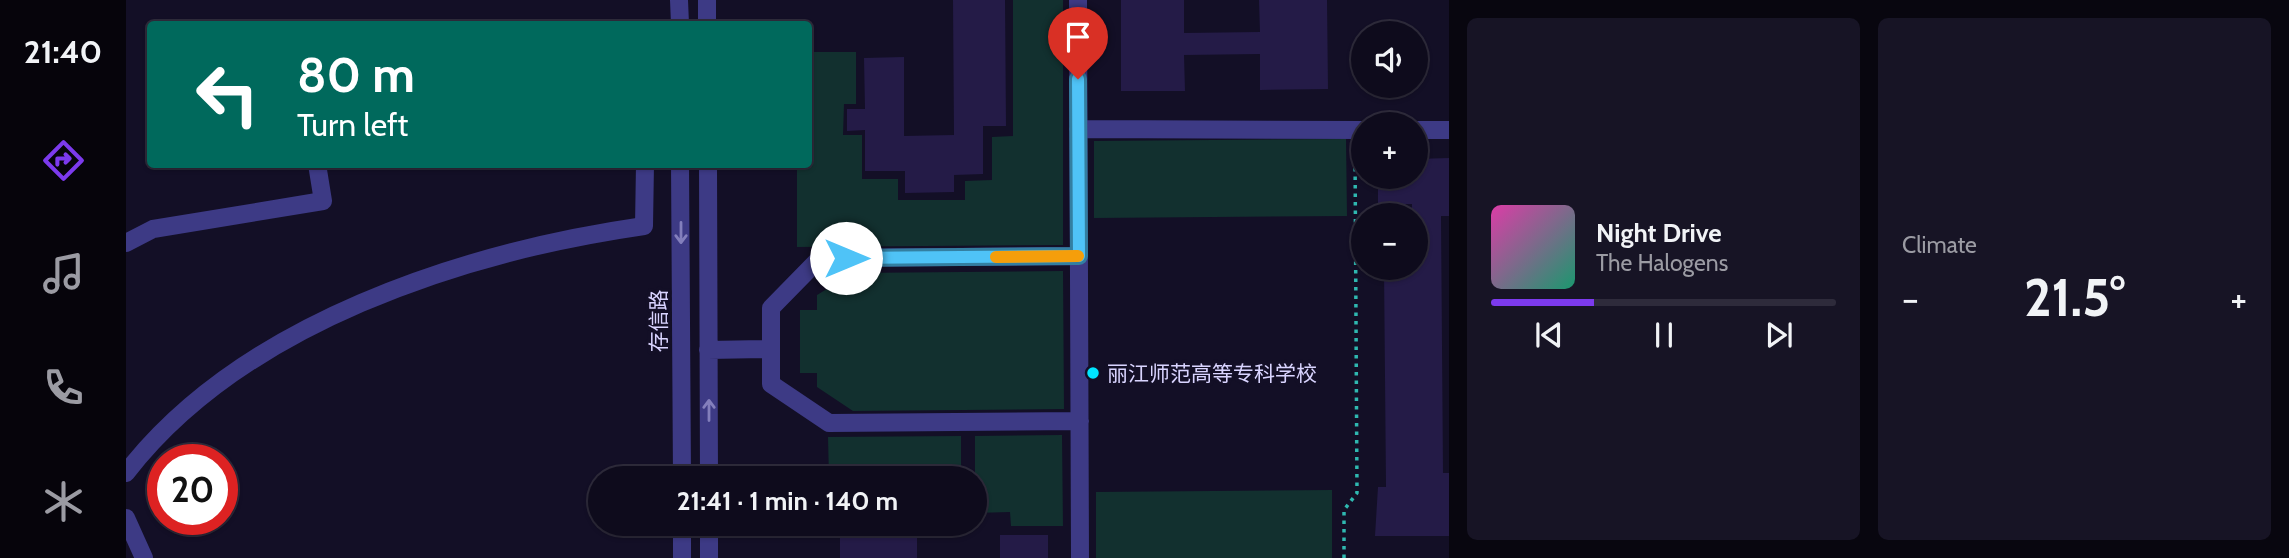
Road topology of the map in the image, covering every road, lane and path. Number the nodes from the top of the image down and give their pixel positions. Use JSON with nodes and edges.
{"nodes":[{"id":1,"x":679,"y":0,"type":"edge"},
{"id":2,"x":707,"y":0,"type":"edge"},
{"id":3,"x":1078,"y":0,"type":"edge"},
{"id":4,"x":680,"y":21,"type":"edge"},
{"id":5,"x":707,"y":21,"type":"edge"},
{"id":6,"x":1078,"y":129,"type":"junction"},
{"id":7,"x":1351,"y":130,"type":"edge"},
{"id":8,"x":1428,"y":130,"type":"edge"},
{"id":9,"x":1449,"y":130,"type":"edge"},
{"id":10,"x":318,"y":168,"type":"edge"},
{"id":11,"x":645,"y":168,"type":"edge"},
{"id":12,"x":680,"y":168,"type":"edge"},
{"id":13,"x":708,"y":168,"type":"edge"},
{"id":14,"x":1359,"y":189,"type":"edge"},
{"id":15,"x":126,"y":243,"type":"edge"},
{"id":16,"x":1079,"y":256,"type":"junction"},
{"id":17,"x":771,"y":349,"type":"junction"},
{"id":18,"x":708,"y":350,"type":"junction"},
{"id":19,"x":1080,"y":421,"type":"junction"},
{"id":20,"x":682,"y":466,"type":"edge"},
{"id":21,"x":709,"y":466,"type":"edge"},
{"id":22,"x":126,"y":473,"type":"edge"},
{"id":23,"x":126,"y":518,"type":"edge"},
{"id":24,"x":682,"y":536,"type":"edge"},
{"id":25,"x":709,"y":536,"type":"edge"},
{"id":26,"x":144,"y":558,"type":"edge"},
{"id":27,"x":682,"y":558,"type":"edge"},
{"id":28,"x":709,"y":558,"type":"edge"},
{"id":29,"x":1080,"y":558,"type":"edge"},
{"id":30,"x":1344,"y":558,"type":"edge"}],
"edges":[{"from":1,"to":4,"type":"street"},
{"from":2,"to":5,"type":"street"},
{"from":3,"to":6,"type":"street"},
{"from":6,"to":7,"type":"street"},
{"from":6,"to":16,"type":"street"},
{"from":8,"to":9,"type":"street"},
{"from":10,"to":15,"type":"street"},
{"from":11,"to":22,"type":"street"},
{"from":12,"to":20,"type":"street","name":"存信路","one_way":true},
{"from":13,"to":18,"type":"street"},
{"from":14,"to":30,"type":"path"},
{"from":16,"to":17,"type":"street"},
{"from":16,"to":19,"type":"street"},
{"from":17,"to":18,"type":"street"},
{"from":17,"to":19,"type":"street"},
{"from":21,"to":18,"type":"street","one_way":true},
{"from":19,"to":29,"type":"street"},
{"from":23,"to":26,"type":"street"},
{"from":24,"to":27,"type":"street"},
{"from":25,"to":28,"type":"street"}]}
